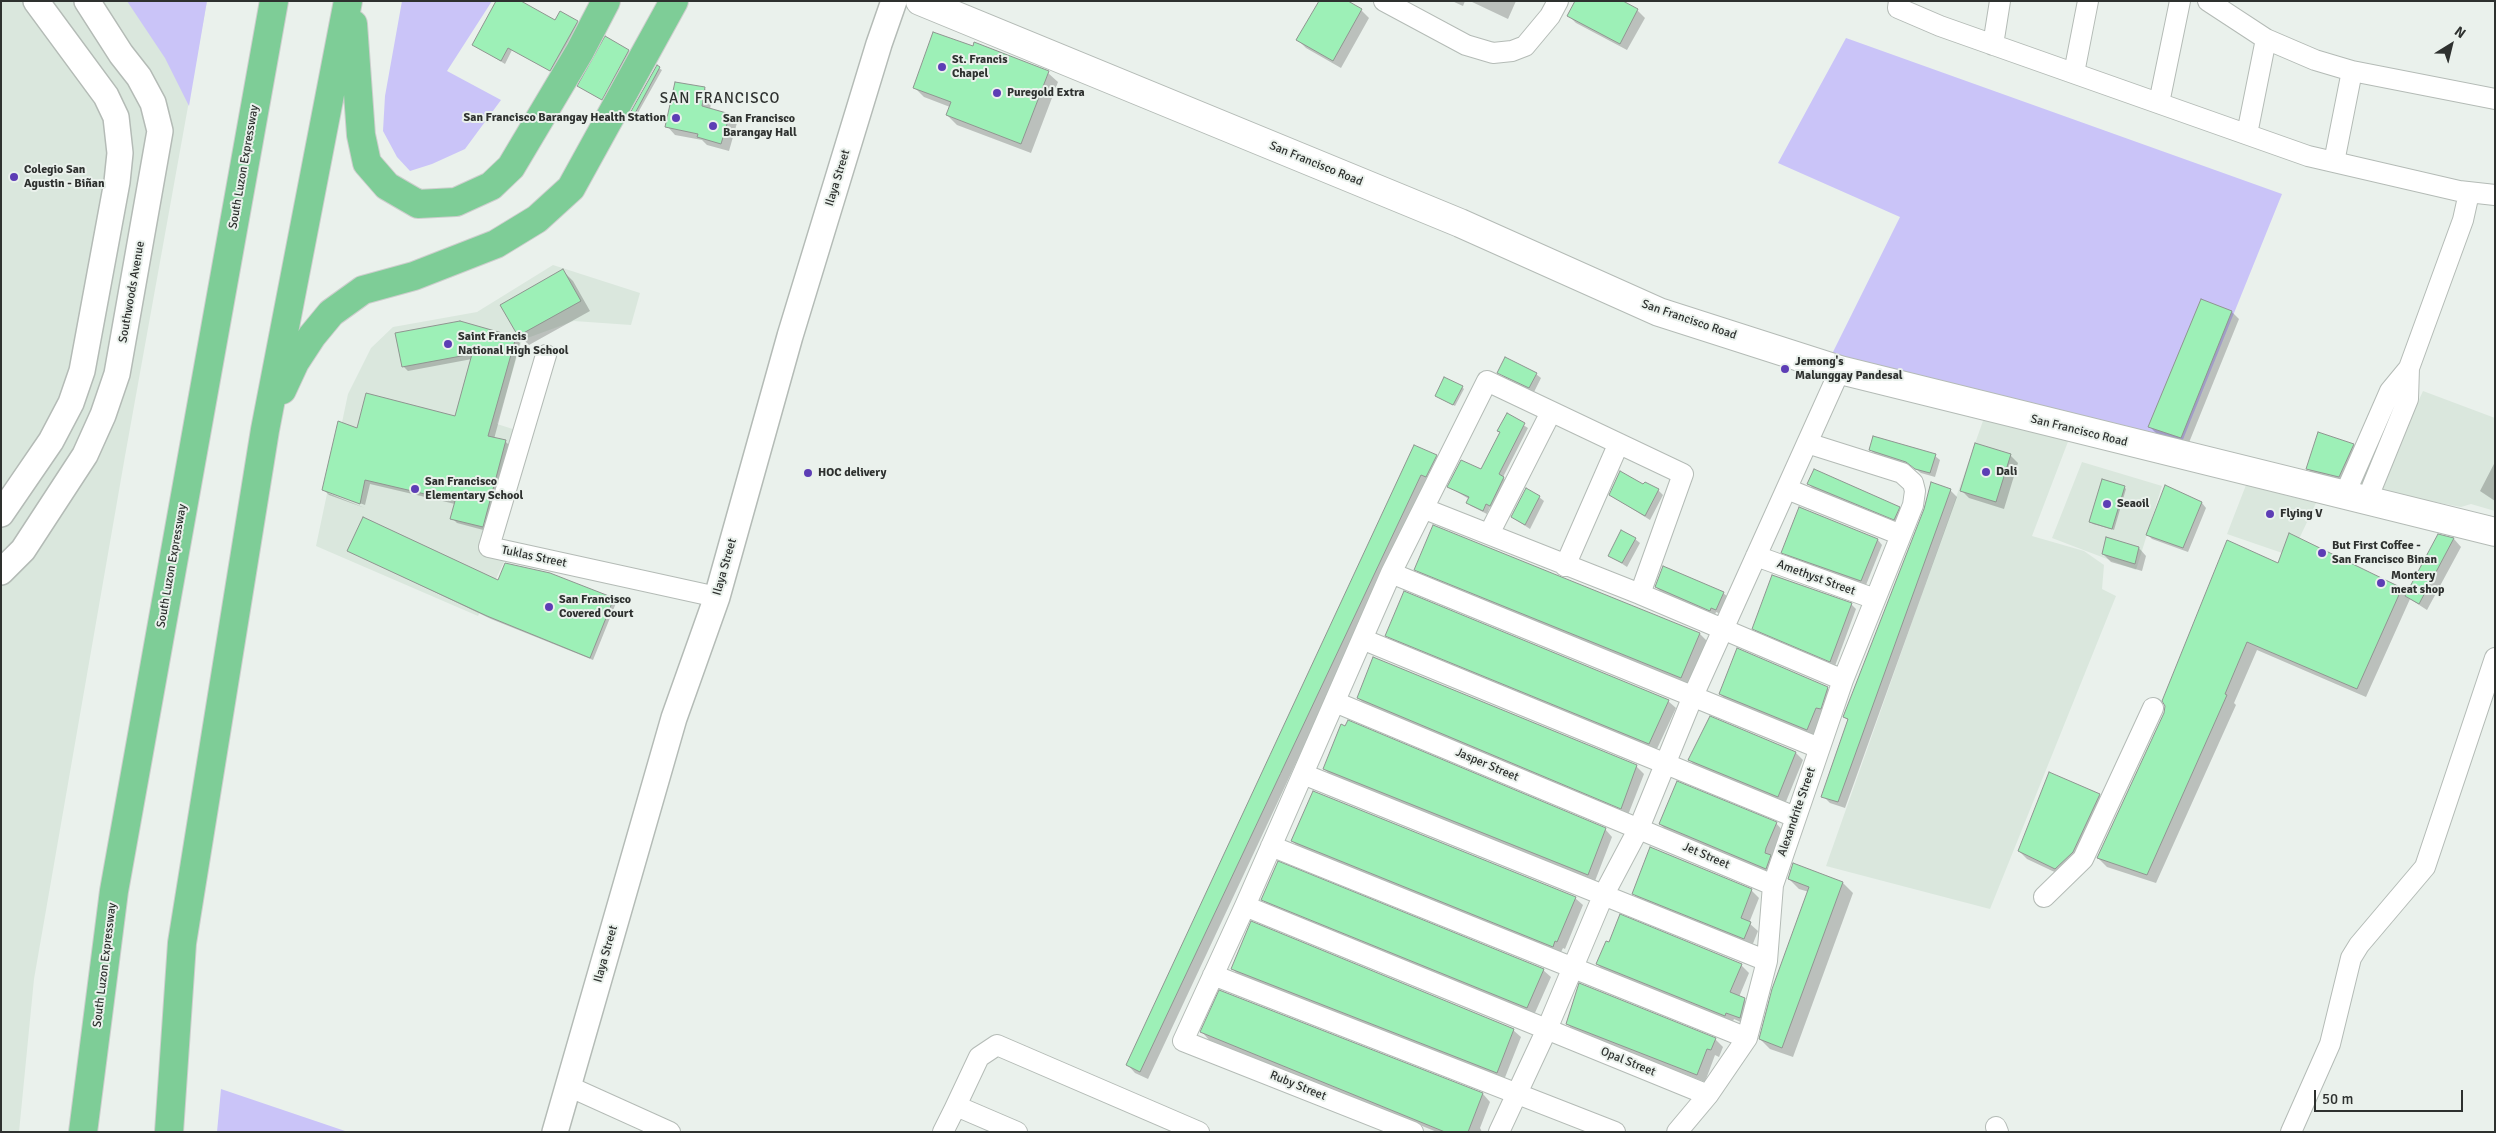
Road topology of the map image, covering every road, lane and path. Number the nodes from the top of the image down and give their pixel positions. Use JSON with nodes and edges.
{"nodes":[{"id":1,"x":36,"y":1,"type":"edge"},
{"id":2,"x":87,"y":1,"type":"edge"},
{"id":3,"x":274,"y":1,"type":"edge"},
{"id":4,"x":348,"y":1,"type":"edge"},
{"id":5,"x":352,"y":1,"type":"edge"},
{"id":6,"x":606,"y":1,"type":"edge"},
{"id":7,"x":674,"y":1,"type":"edge"},
{"id":8,"x":894,"y":1,"type":"edge"},
{"id":9,"x":920,"y":1,"type":"edge"},
{"id":10,"x":1558,"y":1,"type":"edge"},
{"id":11,"x":1899,"y":1,"type":"edge"},
{"id":12,"x":2000,"y":1,"type":"edge"},
{"id":13,"x":2088,"y":1,"type":"edge"},
{"id":14,"x":2180,"y":1,"type":"edge"},
{"id":15,"x":2208,"y":1,"type":"edge"},
{"id":16,"x":1395,"y":4,"type":"edge"},
{"id":17,"x":2266,"y":39,"type":"junction"},
{"id":18,"x":1993,"y":45,"type":"junction"},
{"id":19,"x":2352,"y":71,"type":"junction"},
{"id":20,"x":2074,"y":74,"type":"junction"},
{"id":21,"x":2495,"y":99,"type":"edge"},
{"id":22,"x":2159,"y":103,"type":"junction"},
{"id":23,"x":2247,"y":134,"type":"junction"},
{"id":24,"x":120,"y":153,"type":"junction"},
{"id":25,"x":155,"y":160,"type":"junction"},
{"id":26,"x":2334,"y":162,"type":"junction"},
{"id":27,"x":2469,"y":193,"type":"junction"},
{"id":28,"x":2495,"y":195,"type":"edge"},
{"id":29,"x":546,"y":355,"type":"dead end"},
{"id":30,"x":1840,"y":370,"type":"junction"},
{"id":31,"x":1551,"y":412,"type":"junction"},
{"id":32,"x":265,"y":430,"type":"junction"},
{"id":33,"x":1807,"y":444,"type":"junction"},
{"id":34,"x":1618,"y":445,"type":"junction"},
{"id":35,"x":1786,"y":489,"type":"junction"},
{"id":36,"x":2355,"y":499,"type":"junction"},
{"id":37,"x":1425,"y":509,"type":"junction"},
{"id":38,"x":1,"y":514,"type":"edge"},
{"id":39,"x":2495,"y":532,"type":"edge"},
{"id":40,"x":1490,"y":534,"type":"junction"},
{"id":41,"x":1901,"y":535,"type":"junction"},
{"id":42,"x":1756,"y":556,"type":"junction"},
{"id":43,"x":1565,"y":566,"type":"junction"},
{"id":44,"x":1,"y":572,"type":"edge"},
{"id":45,"x":1391,"y":573,"type":"junction"},
{"id":46,"x":1640,"y":594,"type":"junction"},
{"id":47,"x":717,"y":597,"type":"junction"},
{"id":48,"x":1875,"y":599,"type":"junction"},
{"id":49,"x":1722,"y":630,"type":"junction"},
{"id":50,"x":1362,"y":639,"type":"junction"},
{"id":51,"x":2495,"y":658,"type":"edge"},
{"id":52,"x":1843,"y":680,"type":"junction"},
{"id":53,"x":1693,"y":696,"type":"junction"},
{"id":54,"x":1335,"y":702,"type":"junction"},
{"id":55,"x":2153,"y":708,"type":"dead end"},
{"id":56,"x":2487,"y":708,"type":"edge"},
{"id":57,"x":1819,"y":748,"type":"junction"},
{"id":58,"x":1664,"y":764,"type":"junction"},
{"id":59,"x":1303,"y":774,"type":"junction"},
{"id":60,"x":1795,"y":817,"type":"junction"},
{"id":61,"x":1638,"y":828,"type":"junction"},
{"id":62,"x":1271,"y":846,"type":"junction"},
{"id":63,"x":1773,"y":884,"type":"junction"},
{"id":64,"x":1603,"y":896,"type":"junction"},
{"id":65,"x":2044,"y":896,"type":"dead end"},
{"id":66,"x":1245,"y":906,"type":"junction"},
{"id":67,"x":1767,"y":961,"type":"junction"},
{"id":68,"x":1572,"y":967,"type":"junction"},
{"id":69,"x":1213,"y":975,"type":"junction"},
{"id":70,"x":1547,"y":1029,"type":"junction"},
{"id":71,"x":1747,"y":1038,"type":"junction"},
{"id":72,"x":568,"y":1086,"type":"junction"},
{"id":73,"x":1517,"y":1093,"type":"junction"},
{"id":74,"x":1708,"y":1095,"type":"junction"},
{"id":75,"x":954,"y":1110,"type":"junction"},
{"id":76,"x":1005,"y":1130,"type":"edge"},
{"id":77,"x":83,"y":1132,"type":"edge"},
{"id":78,"x":169,"y":1132,"type":"edge"},
{"id":79,"x":555,"y":1132,"type":"edge"},
{"id":80,"x":670,"y":1132,"type":"edge"},
{"id":81,"x":943,"y":1132,"type":"edge"},
{"id":82,"x":1198,"y":1132,"type":"edge"},
{"id":83,"x":1413,"y":1132,"type":"edge"},
{"id":84,"x":1499,"y":1132,"type":"edge"},
{"id":85,"x":1616,"y":1132,"type":"edge"},
{"id":86,"x":1677,"y":1132,"type":"edge"},
{"id":87,"x":2291,"y":1132,"type":"edge"}],
"edges":[{"from":1,"to":24,"type":"street"},
{"from":2,"to":25,"type":"street","name":"Southwoods Avenue"},
{"from":3,"to":77,"type":"highway","name":"South Luzon Expressway"},
{"from":4,"to":32,"type":"highway"},
{"from":5,"to":6,"type":"highway"},
{"from":7,"to":32,"type":"highway"},
{"from":8,"to":47,"type":"street","name":"Ilaya Street"},
{"from":9,"to":30,"type":"main road","name":"San Francisco Road"},
{"from":10,"to":16,"type":"street"},
{"from":11,"to":18,"type":"street"},
{"from":12,"to":18,"type":"street"},
{"from":13,"to":20,"type":"street"},
{"from":14,"to":22,"type":"street"},
{"from":15,"to":17,"type":"street"},
{"from":17,"to":19,"type":"street"},
{"from":17,"to":23,"type":"street"},
{"from":18,"to":20,"type":"street"},
{"from":19,"to":21,"type":"street"},
{"from":19,"to":26,"type":"street"},
{"from":20,"to":22,"type":"street"},
{"from":22,"to":23,"type":"street"},
{"from":23,"to":26,"type":"street"},
{"from":24,"to":25,"type":"street"},
{"from":24,"to":38,"type":"street"},
{"from":25,"to":44,"type":"street","name":"Southwoods Avenue"},
{"from":26,"to":27,"type":"street"},
{"from":27,"to":28,"type":"street"},
{"from":27,"to":36,"type":"street"},
{"from":29,"to":47,"type":"street","name":"Tuklas Street"},
{"from":30,"to":33,"type":"street"},
{"from":30,"to":36,"type":"main road","name":"San Francisco Road"},
{"from":31,"to":34,"type":"street"},
{"from":31,"to":37,"type":"street"},
{"from":31,"to":40,"type":"street"},
{"from":32,"to":78,"type":"highway"},
{"from":33,"to":35,"type":"street"},
{"from":33,"to":41,"type":"street","name":"Alexandrite Street"},
{"from":34,"to":43,"type":"street"},
{"from":34,"to":46,"type":"street"},
{"from":35,"to":41,"type":"street"},
{"from":35,"to":42,"type":"street"},
{"from":36,"to":39,"type":"main road","name":"San Francisco Road"},
{"from":37,"to":40,"type":"street"},
{"from":37,"to":45,"type":"street"},
{"from":40,"to":43,"type":"street"},
{"from":41,"to":48,"type":"street","name":"Alexandrite Street"},
{"from":42,"to":48,"type":"street","name":"Amethyst Street"},
{"from":42,"to":49,"type":"street"},
{"from":43,"to":46,"type":"street"},
{"from":45,"to":50,"type":"street"},
{"from":45,"to":53,"type":"street"},
{"from":46,"to":49,"type":"street"},
{"from":47,"to":72,"type":"street","name":"Ilaya Street"},
{"from":48,"to":52,"type":"street","name":"Alexandrite Street"},
{"from":49,"to":52,"type":"street"},
{"from":49,"to":53,"type":"street"},
{"from":50,"to":54,"type":"street"},
{"from":50,"to":58,"type":"street"},
{"from":51,"to":56,"type":"street"},
{"from":52,"to":57,"type":"street","name":"Alexandrite Street"},
{"from":53,"to":57,"type":"street"},
{"from":53,"to":58,"type":"street"},
{"from":54,"to":59,"type":"street"},
{"from":54,"to":61,"type":"street","name":"Jasper Street"},
{"from":55,"to":65,"type":"street"},
{"from":56,"to":87,"type":"street"},
{"from":57,"to":60,"type":"street","name":"Alexandrite Street"},
{"from":58,"to":60,"type":"street"},
{"from":58,"to":61,"type":"street"},
{"from":59,"to":62,"type":"street"},
{"from":59,"to":64,"type":"street"},
{"from":60,"to":63,"type":"street","name":"Alexandrite Street"},
{"from":61,"to":63,"type":"street","name":"Jet Street"},
{"from":61,"to":64,"type":"street"},
{"from":62,"to":66,"type":"street"},
{"from":62,"to":68,"type":"street"},
{"from":63,"to":67,"type":"street","name":"Alexandrite Street"},
{"from":64,"to":67,"type":"street"},
{"from":64,"to":68,"type":"street"},
{"from":66,"to":69,"type":"street"},
{"from":66,"to":70,"type":"street","name":"Opal Street"},
{"from":67,"to":71,"type":"street","name":"Alexandrite Street"},
{"from":68,"to":70,"type":"street"},
{"from":68,"to":71,"type":"street"},
{"from":69,"to":73,"type":"street"},
{"from":69,"to":83,"type":"street","name":"Ruby Street"},
{"from":70,"to":73,"type":"street"},
{"from":70,"to":74,"type":"street","name":"Opal Street"},
{"from":71,"to":74,"type":"street","name":"Alexandrite Street"},
{"from":72,"to":79,"type":"street","name":"Ilaya Street"},
{"from":72,"to":80,"type":"street"},
{"from":73,"to":84,"type":"street"},
{"from":73,"to":85,"type":"street"},
{"from":74,"to":86,"type":"street","name":"Alexandrite Street"},
{"from":75,"to":76,"type":"street"},
{"from":75,"to":81,"type":"street"},
{"from":75,"to":82,"type":"street"}]}
